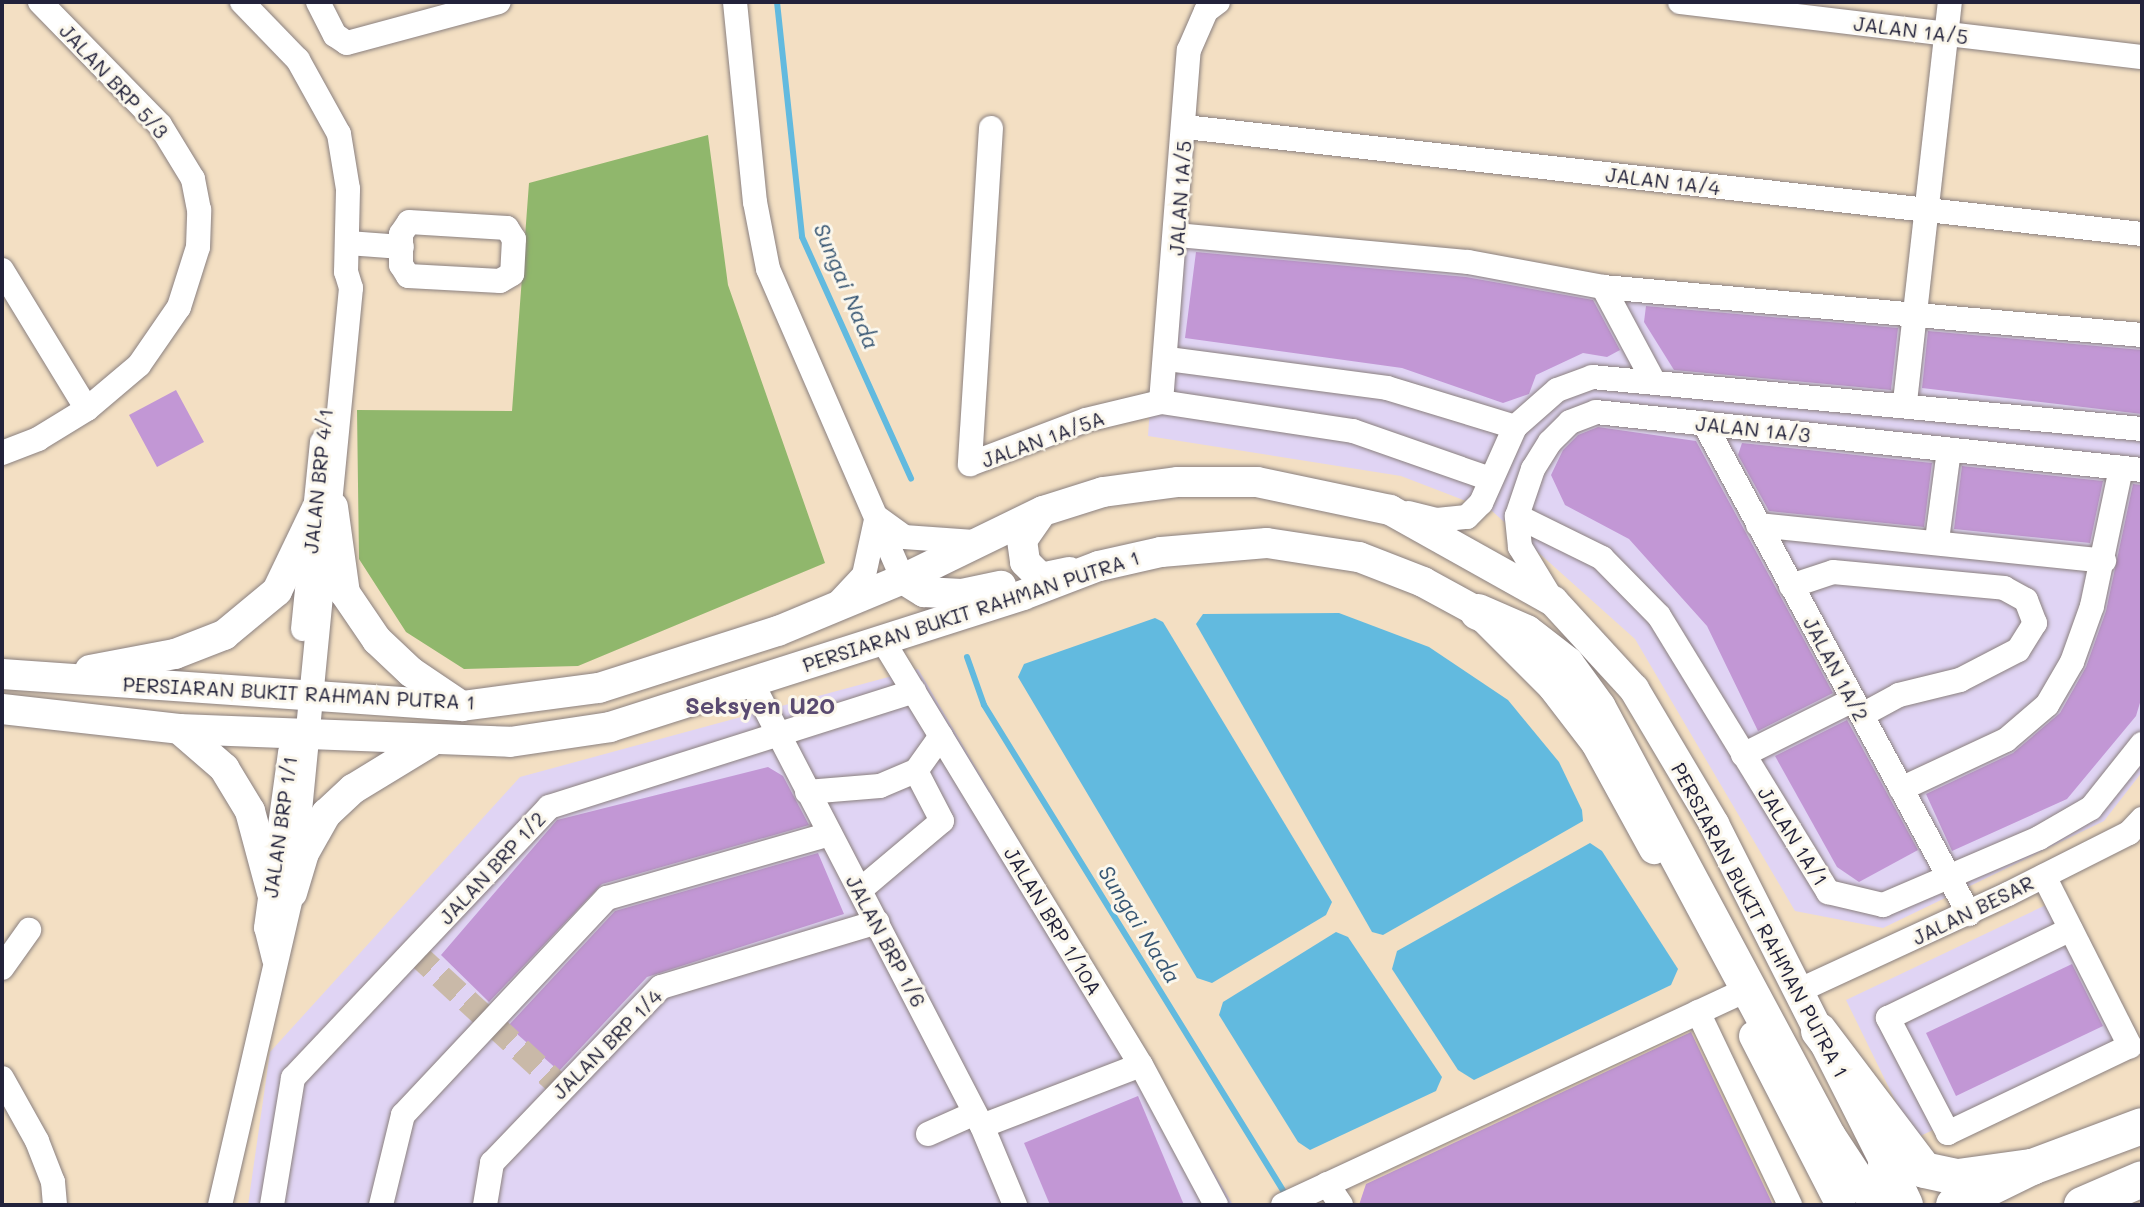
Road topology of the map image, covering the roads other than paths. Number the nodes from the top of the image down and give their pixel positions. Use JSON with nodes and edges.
{"nodes":[{"id":1,"x":40,"y":2,"type":"edge"},
{"id":2,"x":318,"y":2,"type":"edge"},
{"id":3,"x":499,"y":2,"type":"edge"},
{"id":4,"x":735,"y":2,"type":"edge"},
{"id":5,"x":1218,"y":2,"type":"edge"},
{"id":6,"x":1680,"y":2,"type":"edge"},
{"id":7,"x":1950,"y":2,"type":"edge"},
{"id":8,"x":247,"y":4,"type":"edge"},
{"id":9,"x":1947,"y":34,"type":"junction"},
{"id":10,"x":2142,"y":57,"type":"edge"},
{"id":11,"x":1185,"y":127,"type":"junction"},
{"id":12,"x":991,"y":128,"type":"dead end"},
{"id":13,"x":1928,"y":211,"type":"junction"},
{"id":14,"x":2142,"y":234,"type":"edge"},
{"id":15,"x":1177,"y":235,"type":"junction"},
{"id":16,"x":348,"y":243,"type":"junction"},
{"id":17,"x":402,"y":247,"type":"junction"},
{"id":18,"x":2,"y":270,"type":"edge"},
{"id":19,"x":1603,"y":287,"type":"junction"},
{"id":20,"x":1915,"y":315,"type":"junction"},
{"id":21,"x":2142,"y":335,"type":"edge"},
{"id":22,"x":1168,"y":359,"type":"junction"},
{"id":23,"x":1654,"y":382,"type":"junction"},
{"id":24,"x":1161,"y":402,"type":"junction"},
{"id":25,"x":1905,"y":402,"type":"junction"},
{"id":26,"x":87,"y":409,"type":"junction"},
{"id":27,"x":1704,"y":423,"type":"junction"},
{"id":28,"x":1515,"y":427,"type":"junction"},
{"id":29,"x":2142,"y":429,"type":"edge"},
{"id":30,"x":1949,"y":450,"type":"junction"},
{"id":31,"x":2,"y":453,"type":"edge"},
{"id":32,"x":1501,"y":456,"type":"junction"},
{"id":33,"x":1533,"y":469,"type":"junction"},
{"id":34,"x":2132,"y":469,"type":"edge"},
{"id":35,"x":1490,"y":479,"type":"junction"},
{"id":36,"x":324,"y":508,"type":"junction"},
{"id":37,"x":1390,"y":510,"type":"junction"},
{"id":38,"x":1043,"y":511,"type":"junction"},
{"id":39,"x":1517,"y":516,"type":"junction"},
{"id":40,"x":876,"y":517,"type":"junction"},
{"id":41,"x":1758,"y":525,"type":"junction"},
{"id":42,"x":1937,"y":540,"type":"junction"},
{"id":43,"x":979,"y":542,"type":"junction"},
{"id":44,"x":2104,"y":561,"type":"junction"},
{"id":45,"x":1099,"y":566,"type":"junction"},
{"id":46,"x":1041,"y":578,"type":"junction"},
{"id":47,"x":903,"y":579,"type":"junction"},
{"id":48,"x":1791,"y":586,"type":"junction"},
{"id":49,"x":1553,"y":601,"type":"junction"},
{"id":50,"x":834,"y":608,"type":"junction"},
{"id":51,"x":1478,"y":612,"type":"junction"},
{"id":52,"x":883,"y":641,"type":"junction"},
{"id":53,"x":2,"y":674,"type":"edge"},
{"id":54,"x":32,"y":678,"type":"junction"},
{"id":55,"x":751,"y":681,"type":"junction"},
{"id":56,"x":914,"y":691,"type":"junction"},
{"id":57,"x":304,"y":694,"type":"junction"},
{"id":58,"x":462,"y":706,"type":"junction"},
{"id":59,"x":1857,"y":707,"type":"junction"},
{"id":60,"x":2,"y":709,"type":"edge"},
{"id":61,"x":179,"y":729,"type":"junction"},
{"id":62,"x":300,"y":735,"type":"junction"},
{"id":63,"x":941,"y":736,"type":"junction"},
{"id":64,"x":777,"y":737,"type":"junction"},
{"id":65,"x":430,"y":742,"type":"junction"},
{"id":66,"x":2142,"y":744,"type":"edge"},
{"id":67,"x":1743,"y":755,"type":"junction"},
{"id":68,"x":916,"y":771,"type":"junction"},
{"id":69,"x":1901,"y":789,"type":"junction"},
{"id":70,"x":807,"y":792,"type":"junction"},
{"id":71,"x":2142,"y":819,"type":"edge"},
{"id":72,"x":830,"y":834,"type":"junction"},
{"id":73,"x":1949,"y":876,"type":"junction"},
{"id":74,"x":2044,"y":876,"type":"junction"},
{"id":75,"x":860,"y":890,"type":"junction"},
{"id":76,"x":282,"y":893,"type":"junction"},
{"id":77,"x":1969,"y":914,"type":"junction"},
{"id":78,"x":877,"y":922,"type":"junction"},
{"id":79,"x":2071,"y":929,"type":"junction"},
{"id":80,"x":29,"y":930,"type":"dead end"},
{"id":81,"x":2,"y":968,"type":"edge"},
{"id":82,"x":1798,"y":991,"type":"junction"},
{"id":83,"x":1734,"y":996,"type":"junction"},
{"id":84,"x":1698,"y":1012,"type":"junction"},
{"id":85,"x":1819,"y":1031,"type":"junction"},
{"id":86,"x":1141,"y":1065,"type":"junction"},
{"id":87,"x":2,"y":1078,"type":"edge"},
{"id":88,"x":978,"y":1120,"type":"junction"},
{"id":89,"x":2142,"y":1126,"type":"edge"},
{"id":90,"x":928,"y":1134,"type":"dead end"},
{"id":91,"x":1886,"y":1164,"type":"junction"},
{"id":92,"x":2032,"y":1167,"type":"junction"},
{"id":93,"x":2142,"y":1179,"type":"edge"},
{"id":94,"x":1318,"y":1188,"type":"junction"},
{"id":95,"x":1955,"y":1204,"type":"edge"},
{"id":96,"x":55,"y":1205,"type":"edge"},
{"id":97,"x":220,"y":1205,"type":"edge"},
{"id":98,"x":272,"y":1205,"type":"edge"},
{"id":99,"x":381,"y":1205,"type":"edge"},
{"id":100,"x":485,"y":1205,"type":"edge"},
{"id":101,"x":1015,"y":1205,"type":"edge"},
{"id":102,"x":1216,"y":1205,"type":"edge"},
{"id":103,"x":1283,"y":1205,"type":"edge"},
{"id":104,"x":1341,"y":1205,"type":"edge"},
{"id":105,"x":1790,"y":1205,"type":"edge"},
{"id":106,"x":1841,"y":1205,"type":"edge"},
{"id":107,"x":1886,"y":1205,"type":"edge"},
{"id":108,"x":1894,"y":1205,"type":"edge"},
{"id":109,"x":1905,"y":1205,"type":"edge"},
{"id":110,"x":2082,"y":1205,"type":"edge"}],
"edges":[{"from":1,"to":26,"type":"street","name":"JALAN BRP 5/3"},
{"from":2,"to":3,"type":"street"},
{"from":4,"to":40,"type":"street"},
{"from":5,"to":11,"type":"street","name":"JALAN 1A/5"},
{"from":6,"to":9,"type":"street","name":"JALAN 1A/5"},
{"from":7,"to":9,"type":"street"},
{"from":8,"to":16,"type":"street","name":"JALAN BRP 4/1"},
{"from":9,"to":10,"type":"street","name":"JALAN 1A/5"},
{"from":9,"to":13,"type":"street"},
{"from":11,"to":13,"type":"street","name":"JALAN 1A/4"},
{"from":11,"to":15,"type":"street","name":"JALAN 1A/5"},
{"from":12,"to":24,"type":"street","name":"JALAN 1A/5A"},
{"from":13,"to":14,"type":"street","name":"JALAN 1A/4"},
{"from":13,"to":20,"type":"street"},
{"from":15,"to":19,"type":"street"},
{"from":15,"to":22,"type":"street","name":"JALAN 1A/5"},
{"from":16,"to":17,"type":"street"},
{"from":16,"to":36,"type":"street","name":"JALAN BRP 4/1"},
{"from":17,"to":17,"type":"street"},
{"from":18,"to":26,"type":"street"},
{"from":19,"to":20,"type":"street"},
{"from":19,"to":23,"type":"street"},
{"from":20,"to":21,"type":"street"},
{"from":20,"to":25,"type":"street"},
{"from":22,"to":24,"type":"street","name":"JALAN 1A/5"},
{"from":22,"to":28,"type":"street"},
{"from":23,"to":25,"type":"street","name":"JALAN 1A/3"},
{"from":23,"to":28,"type":"street","name":"JALAN 1A/3"},
{"from":24,"to":35,"type":"street","name":"JALAN 1A/5A"},
{"from":25,"to":29,"type":"street","name":"JALAN 1A/3"},
{"from":26,"to":31,"type":"street","name":"JALAN BRP 5/3"},
{"from":27,"to":30,"type":"street","name":"JALAN 1A/3"},
{"from":27,"to":33,"type":"street","name":"JALAN 1A/3"},
{"from":27,"to":41,"type":"street","name":"JALAN 1A/2"},
{"from":28,"to":32,"type":"street","name":"JALAN 1A/3"},
{"from":30,"to":34,"type":"street","name":"JALAN 1A/3"},
{"from":30,"to":42,"type":"street"},
{"from":32,"to":33,"type":"street"},
{"from":32,"to":35,"type":"street","name":"JALAN 1A/3"},
{"from":33,"to":39,"type":"street","name":"JALAN 1A/3"},
{"from":34,"to":44,"type":"street"},
{"from":35,"to":37,"type":"street","name":"JALAN 1A/3"},
{"from":36,"to":54,"type":"main road"},
{"from":36,"to":57,"type":"street","name":"JALAN BRP 4/1"},
{"from":36,"to":58,"type":"main road"},
{"from":37,"to":38,"type":"main road","name":"PERSIARAN BUKIT RAHMAN PUTRA 1"},
{"from":37,"to":49,"type":"main road","name":"PERSIARAN BUKIT RAHMAN PUTRA 1"},
{"from":38,"to":43,"type":"main road","name":"PERSIARAN BUKIT RAHMAN PUTRA 1"},
{"from":38,"to":46,"type":"main road"},
{"from":39,"to":49,"type":"street","name":"JALAN 1A/3"},
{"from":39,"to":67,"type":"street","name":"JALAN 1A/1"},
{"from":40,"to":43,"type":"street"},
{"from":40,"to":47,"type":"street"},
{"from":40,"to":50,"type":"street"},
{"from":41,"to":42,"type":"street"},
{"from":41,"to":48,"type":"street","name":"JALAN 1A/2"},
{"from":42,"to":44,"type":"street"},
{"from":43,"to":47,"type":"main road","name":"PERSIARAN BUKIT RAHMAN PUTRA 1"},
{"from":44,"to":69,"type":"street"},
{"from":45,"to":46,"type":"main road"},
{"from":45,"to":51,"type":"main road","name":"PERSIARAN BUKIT RAHMAN PUTRA 1"},
{"from":45,"to":52,"type":"main road","name":"PERSIARAN BUKIT RAHMAN PUTRA 1"},
{"from":46,"to":47,"type":"main road"},
{"from":47,"to":50,"type":"main road","name":"PERSIARAN BUKIT RAHMAN PUTRA 1"},
{"from":48,"to":59,"type":"street","name":"JALAN 1A/2"},
{"from":48,"to":59,"type":"street"},
{"from":49,"to":82,"type":"main road","name":"PERSIARAN BUKIT RAHMAN PUTRA 1"},
{"from":50,"to":58,"type":"main road","name":"PERSIARAN BUKIT RAHMAN PUTRA 1"},
{"from":51,"to":83,"type":"main road","name":"PERSIARAN BUKIT RAHMAN PUTRA 1"},
{"from":51,"to":107,"type":"highway"},
{"from":52,"to":55,"type":"main road","name":"PERSIARAN BUKIT RAHMAN PUTRA 1"},
{"from":52,"to":56,"type":"street","name":"JALAN BRP 1/10A"},
{"from":53,"to":54,"type":"main road","name":"PERSIARAN BUKIT RAHMAN PUTRA 1"},
{"from":54,"to":57,"type":"main road","name":"PERSIARAN BUKIT RAHMAN PUTRA 1"},
{"from":55,"to":64,"type":"street","name":"JALAN BRP 1/6"},
{"from":55,"to":65,"type":"main road","name":"PERSIARAN BUKIT RAHMAN PUTRA 1"},
{"from":56,"to":63,"type":"street","name":"JALAN BRP 1/10A"},
{"from":56,"to":64,"type":"street","name":"JALAN BRP 1/2"},
{"from":57,"to":58,"type":"main road","name":"PERSIARAN BUKIT RAHMAN PUTRA 1"},
{"from":57,"to":62,"type":"street","name":"JALAN BRP 1/1"},
{"from":59,"to":67,"type":"street"},
{"from":59,"to":69,"type":"street","name":"JALAN 1A/2"},
{"from":60,"to":61,"type":"main road","name":"PERSIARAN BUKIT RAHMAN PUTRA 1"},
{"from":61,"to":62,"type":"main road","name":"PERSIARAN BUKIT RAHMAN PUTRA 1"},
{"from":61,"to":76,"type":"main road"},
{"from":62,"to":65,"type":"main road","name":"PERSIARAN BUKIT RAHMAN PUTRA 1"},
{"from":62,"to":76,"type":"street","name":"JALAN BRP 1/1"},
{"from":63,"to":68,"type":"street"},
{"from":63,"to":86,"type":"street","name":"JALAN BRP 1/10A"},
{"from":64,"to":70,"type":"street","name":"JALAN BRP 1/6"},
{"from":64,"to":98,"type":"street","name":"JALAN BRP 1/2"},
{"from":65,"to":76,"type":"main road"},
{"from":66,"to":73,"type":"street","name":"JALAN 1A/1"},
{"from":67,"to":73,"type":"street","name":"JALAN 1A/1"},
{"from":68,"to":70,"type":"street"},
{"from":68,"to":75,"type":"street"},
{"from":69,"to":73,"type":"street","name":"JALAN 1A/2"},
{"from":70,"to":72,"type":"street","name":"JALAN BRP 1/6"},
{"from":71,"to":74,"type":"street","name":"JALAN BESAR"},
{"from":72,"to":75,"type":"street","name":"JALAN BRP 1/6"},
{"from":72,"to":99,"type":"street"},
{"from":73,"to":77,"type":"street","name":"JALAN 1A/2"},
{"from":74,"to":77,"type":"street","name":"JALAN BESAR"},
{"from":74,"to":79,"type":"street"},
{"from":75,"to":78,"type":"street","name":"JALAN BRP 1/6"},
{"from":76,"to":97,"type":"street","name":"JALAN BRP 1/1"},
{"from":77,"to":82,"type":"street","name":"JALAN BESAR"},
{"from":78,"to":88,"type":"street","name":"JALAN BRP 1/6"},
{"from":78,"to":100,"type":"street","name":"JALAN BRP 1/4"},
{"from":79,"to":79,"type":"street"},
{"from":80,"to":81,"type":"street"},
{"from":82,"to":85,"type":"main road","name":"PERSIARAN BUKIT RAHMAN PUTRA 1"},
{"from":83,"to":84,"type":"street"},
{"from":83,"to":106,"type":"main road","name":"PERSIARAN BUKIT RAHMAN PUTRA 1"},
{"from":84,"to":94,"type":"street"},
{"from":84,"to":105,"type":"street"},
{"from":85,"to":91,"type":"main road","name":"PERSIARAN BUKIT RAHMAN PUTRA 1"},
{"from":85,"to":92,"type":"highway"},
{"from":86,"to":88,"type":"street"},
{"from":86,"to":102,"type":"street","name":"JALAN BRP 1/10A"},
{"from":87,"to":96,"type":"street"},
{"from":88,"to":90,"type":"street"},
{"from":88,"to":101,"type":"street","name":"JALAN BRP 1/6"},
{"from":89,"to":92,"type":"highway"},
{"from":91,"to":108,"type":"main road","name":"PERSIARAN BUKIT RAHMAN PUTRA 1"},
{"from":91,"to":109,"type":"highway"},
{"from":92,"to":95,"type":"highway"},
{"from":93,"to":110,"type":"highway"},
{"from":94,"to":103,"type":"street"},
{"from":94,"to":104,"type":"street"}]}
